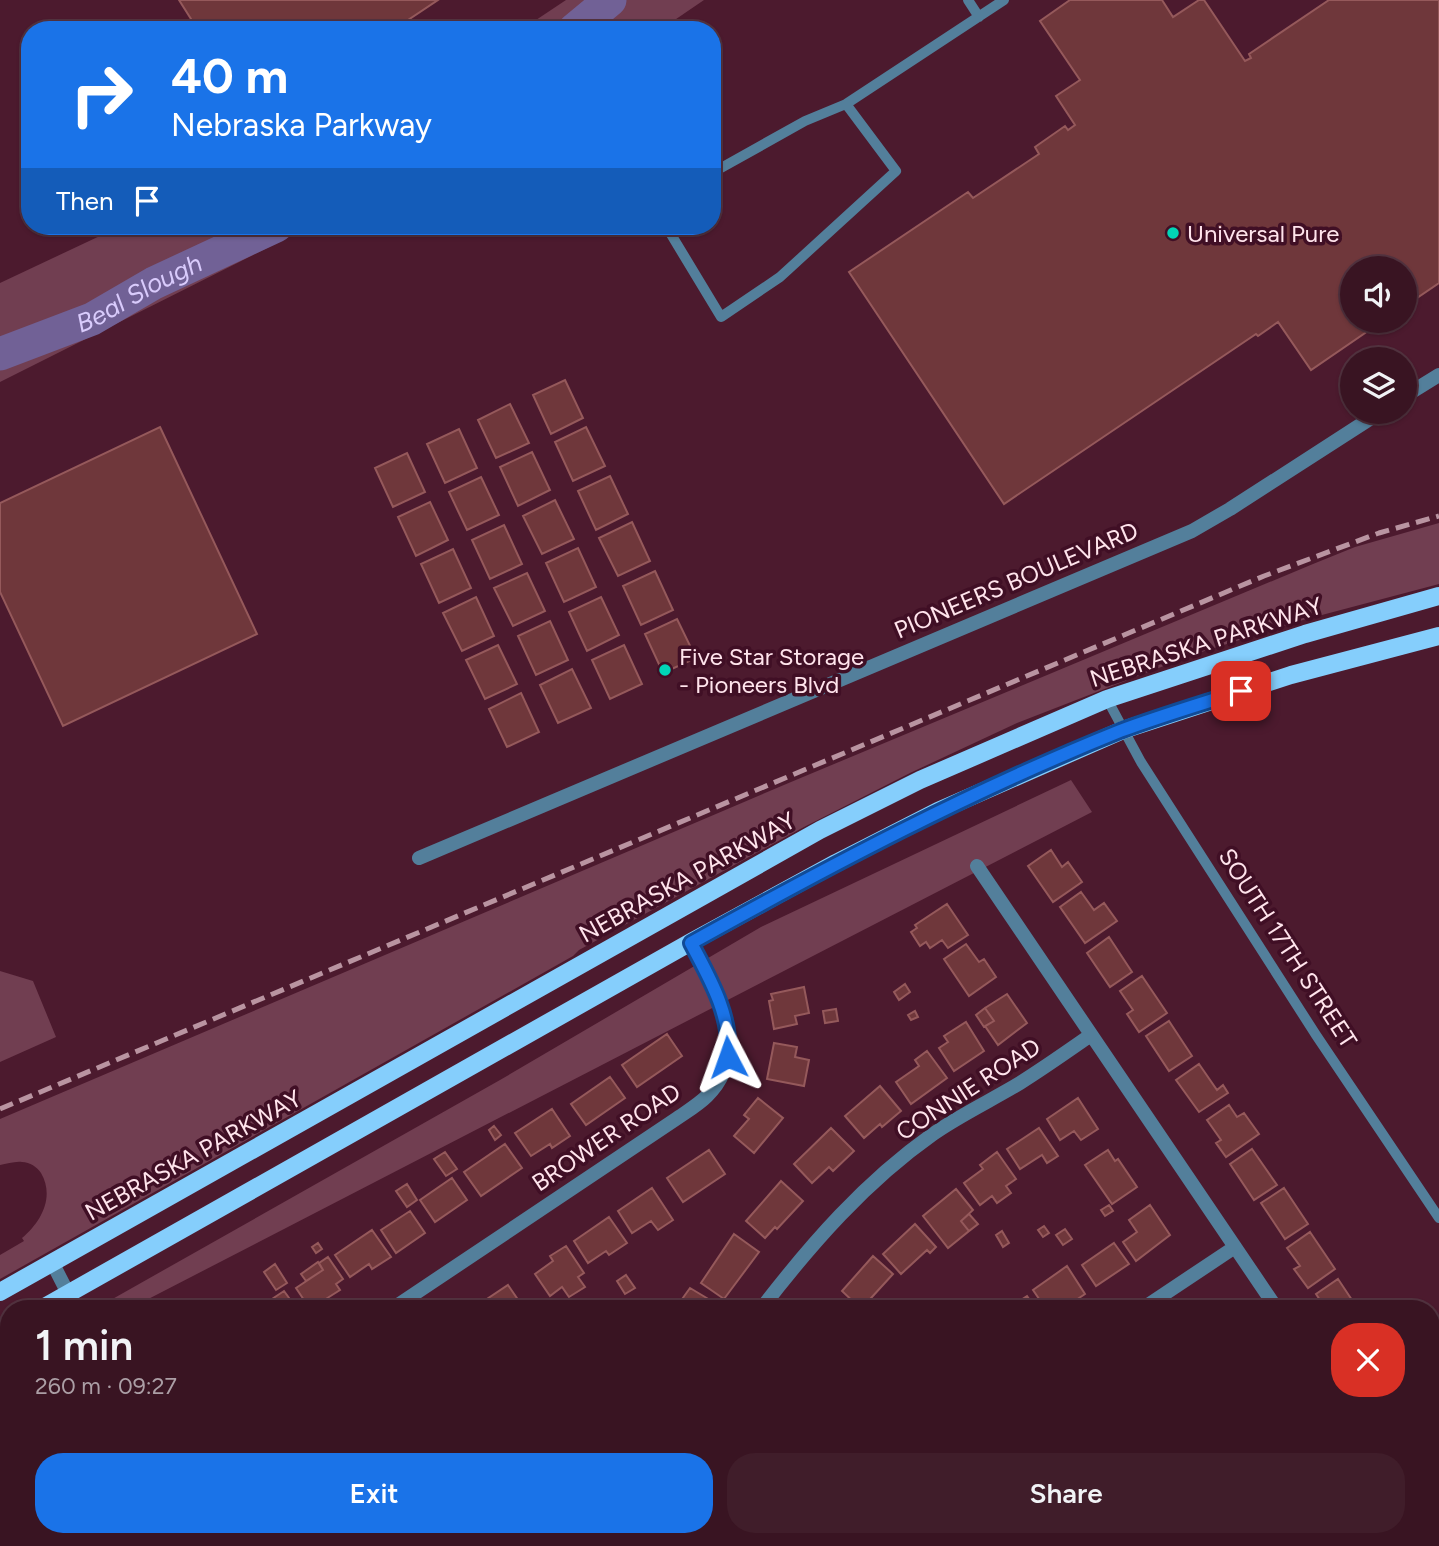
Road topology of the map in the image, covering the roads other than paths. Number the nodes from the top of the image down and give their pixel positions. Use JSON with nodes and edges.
{"nodes":[{"id":1,"x":968,"y":0,"type":"edge"},
{"id":2,"x":1004,"y":0,"type":"edge"},
{"id":3,"x":979,"y":17,"type":"junction"},
{"id":4,"x":846,"y":104,"type":"junction"},
{"id":5,"x":721,"y":168,"type":"edge"},
{"id":6,"x":671,"y":235,"type":"edge"},
{"id":7,"x":1439,"y":374,"type":"edge"},
{"id":8,"x":1417,"y":388,"type":"edge"},
{"id":9,"x":1362,"y":424,"type":"edge"},
{"id":10,"x":1439,"y":596,"type":"edge"},
{"id":11,"x":1439,"y":636,"type":"edge"},
{"id":12,"x":1107,"y":699,"type":"junction"},
{"id":13,"x":1123,"y":730,"type":"junction"},
{"id":14,"x":419,"y":858,"type":"dead end"},
{"id":15,"x":977,"y":866,"type":"dead end"},
{"id":16,"x":691,"y":943,"type":"junction"},
{"id":17,"x":1091,"y":1035,"type":"junction"},
{"id":18,"x":1439,"y":1218,"type":"edge"},
{"id":19,"x":1235,"y":1247,"type":"junction"},
{"id":20,"x":52,"y":1262,"type":"junction"},
{"id":21,"x":0,"y":1292,"type":"edge"},
{"id":22,"x":71,"y":1300,"type":"edge"},
{"id":23,"x":74,"y":1300,"type":"edge"},
{"id":24,"x":418,"y":1300,"type":"edge"},
{"id":25,"x":768,"y":1300,"type":"edge"},
{"id":26,"x":1156,"y":1300,"type":"edge"},
{"id":27,"x":1270,"y":1300,"type":"edge"}],
"edges":[{"from":1,"to":3,"type":"lane"},
{"from":2,"to":3,"type":"lane"},
{"from":3,"to":4,"type":"lane"},
{"from":4,"to":5,"type":"lane"},
{"from":4,"to":6,"type":"lane"},
{"from":7,"to":8,"type":"street"},
{"from":9,"to":14,"type":"street","name":"PIONEERS BOULEVARD"},
{"from":10,"to":12,"type":"main road","name":"NEBRASKA PARKWAY"},
{"from":11,"to":13,"type":"main road"},
{"from":12,"to":13,"type":"lane","name":"SOUTH 17TH STREET"},
{"from":12,"to":20,"type":"main road","name":"NEBRASKA PARKWAY"},
{"from":13,"to":16,"type":"main road"},
{"from":13,"to":18,"type":"lane","name":"SOUTH 17TH STREET"},
{"from":15,"to":17,"type":"street"},
{"from":16,"to":23,"type":"main road"},
{"from":16,"to":24,"type":"street","name":"BROWER ROAD"},
{"from":17,"to":19,"type":"street"},
{"from":17,"to":25,"type":"street","name":"CONNIE ROAD"},
{"from":19,"to":26,"type":"street"},
{"from":19,"to":27,"type":"street"},
{"from":20,"to":21,"type":"main road","name":"NEBRASKA PARKWAY"},
{"from":20,"to":22,"type":"street"}]}
